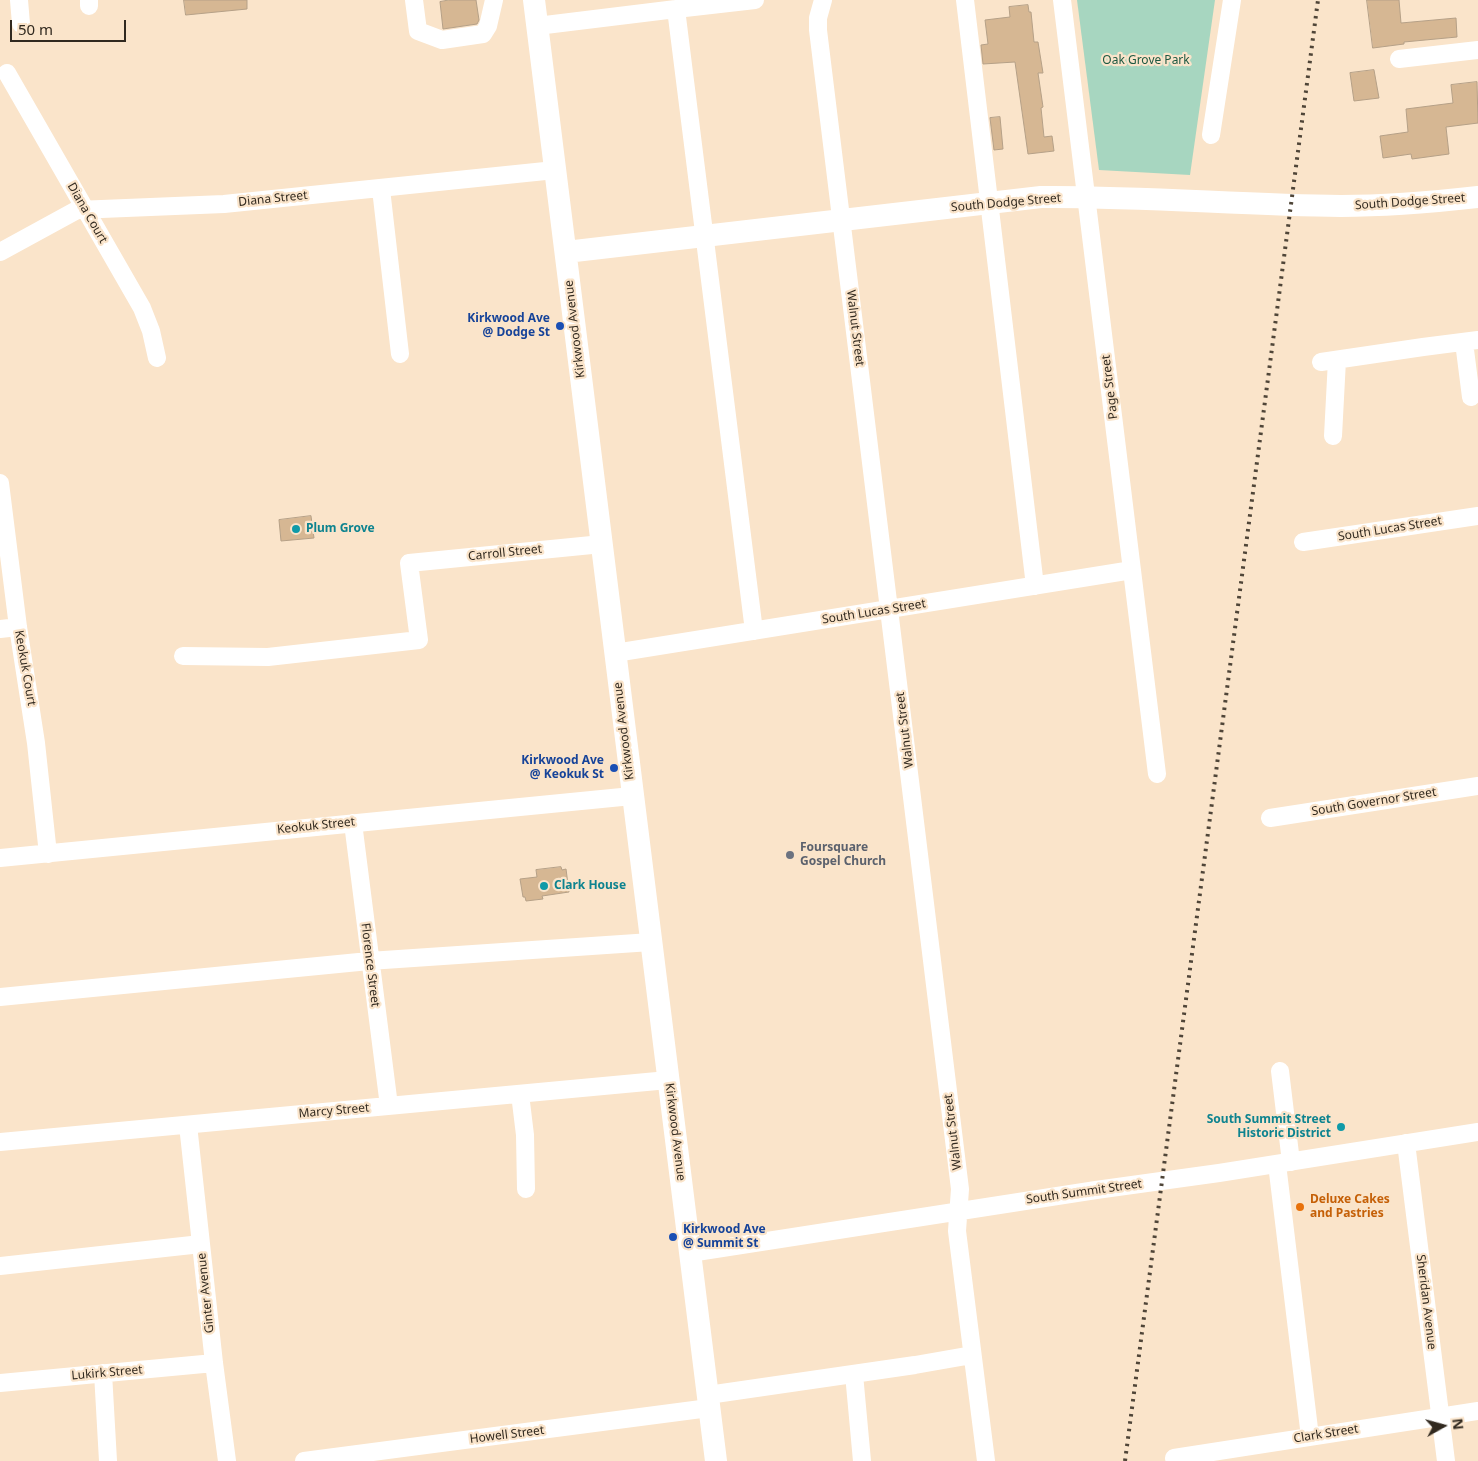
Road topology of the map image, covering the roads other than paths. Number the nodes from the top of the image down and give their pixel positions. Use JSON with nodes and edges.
{"nodes":[{"id":1,"x":19,"y":0,"type":"edge"},
{"id":2,"x":414,"y":0,"type":"edge"},
{"id":3,"x":494,"y":0,"type":"edge"},
{"id":4,"x":534,"y":0,"type":"edge"},
{"id":5,"x":754,"y":0,"type":"edge"},
{"id":6,"x":823,"y":0,"type":"edge"},
{"id":7,"x":965,"y":0,"type":"edge"},
{"id":8,"x":1062,"y":0,"type":"edge"},
{"id":9,"x":1232,"y":0,"type":"edge"},
{"id":10,"x":676,"y":9,"type":"junction"},
{"id":11,"x":21,"y":24,"type":"dead end"},
{"id":12,"x":537,"y":26,"type":"junction"},
{"id":13,"x":1478,"y":50,"type":"edge"},
{"id":14,"x":1399,"y":58,"type":"dead end"},
{"id":15,"x":6,"y":73,"type":"dead end"},
{"id":16,"x":1211,"y":135,"type":"dead end"},
{"id":17,"x":555,"y":170,"type":"junction"},
{"id":18,"x":381,"y":189,"type":"junction"},
{"id":19,"x":1087,"y":197,"type":"junction"},
{"id":20,"x":1478,"y":197,"type":"edge"},
{"id":21,"x":989,"y":203,"type":"junction"},
{"id":22,"x":85,"y":210,"type":"junction"},
{"id":23,"x":842,"y":221,"type":"junction"},
{"id":24,"x":704,"y":236,"type":"junction"},
{"id":25,"x":0,"y":252,"type":"edge"},
{"id":26,"x":566,"y":252,"type":"junction"},
{"id":27,"x":1471,"y":341,"type":"edge"},
{"id":28,"x":400,"y":354,"type":"dead end"},
{"id":29,"x":157,"y":358,"type":"dead end"},
{"id":30,"x":1471,"y":397,"type":"dead end"},
{"id":31,"x":1333,"y":436,"type":"dead end"},
{"id":32,"x":0,"y":483,"type":"edge"},
{"id":33,"x":1478,"y":516,"type":"edge"},
{"id":34,"x":1303,"y":542,"type":"dead end"},
{"id":35,"x":602,"y":544,"type":"junction"},
{"id":36,"x":1132,"y":570,"type":"junction"},
{"id":37,"x":1035,"y":586,"type":"junction"},
{"id":38,"x":890,"y":610,"type":"junction"},
{"id":39,"x":9,"y":628,"type":"edge"},
{"id":40,"x":754,"y":631,"type":"junction"},
{"id":41,"x":615,"y":653,"type":"junction"},
{"id":42,"x":183,"y":656,"type":"dead end"},
{"id":43,"x":1157,"y":774,"type":"dead end"},
{"id":44,"x":1478,"y":786,"type":"edge"},
{"id":45,"x":632,"y":796,"type":"junction"},
{"id":46,"x":1270,"y":818,"type":"dead end"},
{"id":47,"x":353,"y":823,"type":"junction"},
{"id":48,"x":48,"y":854,"type":"junction"},
{"id":49,"x":0,"y":858,"type":"edge"},
{"id":50,"x":651,"y":942,"type":"junction"},
{"id":51,"x":370,"y":961,"type":"junction"},
{"id":52,"x":0,"y":997,"type":"edge"},
{"id":53,"x":1280,"y":1071,"type":"dead end"},
{"id":54,"x":668,"y":1080,"type":"junction"},
{"id":55,"x":520,"y":1094,"type":"junction"},
{"id":56,"x":389,"y":1106,"type":"junction"},
{"id":57,"x":188,"y":1125,"type":"junction"},
{"id":58,"x":1478,"y":1132,"type":"edge"},
{"id":59,"x":0,"y":1142,"type":"edge"},
{"id":60,"x":1406,"y":1143,"type":"junction"},
{"id":61,"x":1284,"y":1163,"type":"junction"},
{"id":62,"x":526,"y":1189,"type":"dead end"},
{"id":63,"x":958,"y":1211,"type":"junction"},
{"id":64,"x":201,"y":1244,"type":"junction"},
{"id":65,"x":690,"y":1253,"type":"junction"},
{"id":66,"x":0,"y":1266,"type":"edge"},
{"id":67,"x":972,"y":1355,"type":"junction"},
{"id":68,"x":214,"y":1363,"type":"junction"},
{"id":69,"x":103,"y":1374,"type":"junction"},
{"id":70,"x":854,"y":1374,"type":"junction"},
{"id":71,"x":0,"y":1383,"type":"edge"},
{"id":72,"x":708,"y":1401,"type":"junction"},
{"id":73,"x":1478,"y":1411,"type":"edge"},
{"id":74,"x":1441,"y":1416,"type":"junction"},
{"id":75,"x":1310,"y":1437,"type":"junction"},
{"id":76,"x":1174,"y":1458,"type":"dead end"},
{"id":77,"x":108,"y":1461,"type":"edge"},
{"id":78,"x":227,"y":1461,"type":"edge"},
{"id":79,"x":304,"y":1461,"type":"edge"},
{"id":80,"x":716,"y":1461,"type":"edge"},
{"id":81,"x":862,"y":1461,"type":"edge"},
{"id":82,"x":986,"y":1461,"type":"edge"},
{"id":83,"x":1446,"y":1461,"type":"edge"}],
"edges":[{"from":1,"to":11,"type":"street"},
{"from":2,"to":3,"type":"street"},
{"from":4,"to":12,"type":"main road","name":"Kirkwood Avenue"},
{"from":5,"to":10,"type":"street"},
{"from":6,"to":23,"type":"street","name":"Walnut Street"},
{"from":7,"to":21,"type":"street"},
{"from":8,"to":19,"type":"street","name":"Page Street"},
{"from":9,"to":16,"type":"street"},
{"from":10,"to":12,"type":"street"},
{"from":10,"to":24,"type":"street"},
{"from":12,"to":17,"type":"main road","name":"Kirkwood Avenue"},
{"from":13,"to":14,"type":"street"},
{"from":15,"to":22,"type":"street","name":"Diana Court"},
{"from":17,"to":18,"type":"street","name":"Diana Street"},
{"from":17,"to":26,"type":"main road","name":"Kirkwood Avenue"},
{"from":18,"to":22,"type":"street","name":"Diana Street"},
{"from":18,"to":28,"type":"street"},
{"from":19,"to":20,"type":"main road","name":"South Dodge Street"},
{"from":19,"to":21,"type":"main road","name":"South Dodge Street"},
{"from":19,"to":36,"type":"street","name":"Page Street"},
{"from":21,"to":23,"type":"main road","name":"South Dodge Street"},
{"from":21,"to":37,"type":"street"},
{"from":22,"to":25,"type":"street","name":"Diana Street"},
{"from":22,"to":29,"type":"street","name":"Diana Court"},
{"from":23,"to":24,"type":"main road","name":"South Dodge Street"},
{"from":23,"to":38,"type":"street","name":"Walnut Street"},
{"from":24,"to":26,"type":"main road","name":"South Dodge Street"},
{"from":24,"to":40,"type":"street"},
{"from":26,"to":35,"type":"main road","name":"Kirkwood Avenue"},
{"from":27,"to":30,"type":"street"},
{"from":27,"to":31,"type":"street"},
{"from":32,"to":39,"type":"street","name":"Keokuk Court"},
{"from":33,"to":34,"type":"street","name":"South Lucas Street"},
{"from":35,"to":41,"type":"main road","name":"Kirkwood Avenue"},
{"from":35,"to":42,"type":"street","name":"Carroll Street"},
{"from":36,"to":37,"type":"street","name":"South Lucas Street"},
{"from":36,"to":43,"type":"street","name":"Page Street"},
{"from":37,"to":38,"type":"street","name":"South Lucas Street"},
{"from":38,"to":40,"type":"street","name":"South Lucas Street"},
{"from":38,"to":63,"type":"street","name":"Walnut Street"},
{"from":39,"to":48,"type":"street","name":"Keokuk Court"},
{"from":40,"to":41,"type":"street","name":"South Lucas Street"},
{"from":41,"to":45,"type":"main road","name":"Kirkwood Avenue"},
{"from":44,"to":46,"type":"street","name":"South Governor Street"},
{"from":45,"to":47,"type":"street","name":"Keokuk Street"},
{"from":45,"to":50,"type":"main road","name":"Kirkwood Avenue"},
{"from":47,"to":48,"type":"street","name":"Keokuk Street"},
{"from":47,"to":51,"type":"street","name":"Florence Street"},
{"from":48,"to":49,"type":"street","name":"Keokuk Street"},
{"from":50,"to":51,"type":"street"},
{"from":50,"to":54,"type":"main road","name":"Kirkwood Avenue"},
{"from":51,"to":52,"type":"street"},
{"from":51,"to":56,"type":"street","name":"Florence Street"},
{"from":53,"to":61,"type":"street"},
{"from":54,"to":55,"type":"street","name":"Marcy Street"},
{"from":54,"to":65,"type":"main road","name":"Kirkwood Avenue"},
{"from":55,"to":56,"type":"street","name":"Marcy Street"},
{"from":55,"to":62,"type":"street"},
{"from":56,"to":57,"type":"street","name":"Marcy Street"},
{"from":57,"to":59,"type":"street","name":"Marcy Street"},
{"from":57,"to":64,"type":"street","name":"Ginter Avenue"},
{"from":58,"to":60,"type":"street","name":"South Summit Street"},
{"from":60,"to":61,"type":"street","name":"South Summit Street"},
{"from":60,"to":74,"type":"street","name":"Sheridan Avenue"},
{"from":61,"to":63,"type":"street","name":"South Summit Street"},
{"from":61,"to":75,"type":"street"},
{"from":63,"to":65,"type":"street","name":"South Summit Street"},
{"from":63,"to":67,"type":"street","name":"Walnut Street"},
{"from":64,"to":66,"type":"street"},
{"from":64,"to":68,"type":"street","name":"Ginter Avenue"},
{"from":65,"to":72,"type":"main road","name":"Kirkwood Avenue"},
{"from":67,"to":70,"type":"street","name":"Howell Street"},
{"from":67,"to":82,"type":"street","name":"Walnut Street"},
{"from":68,"to":69,"type":"street","name":"Lukirk Street"},
{"from":68,"to":78,"type":"street","name":"Ginter Avenue"},
{"from":69,"to":71,"type":"street","name":"Lukirk Street"},
{"from":69,"to":77,"type":"street"},
{"from":70,"to":72,"type":"street","name":"Howell Street"},
{"from":70,"to":81,"type":"street"},
{"from":72,"to":79,"type":"street","name":"Howell Street"},
{"from":72,"to":80,"type":"main road","name":"Kirkwood Avenue"},
{"from":73,"to":74,"type":"street","name":"Clark Street"},
{"from":74,"to":75,"type":"street","name":"Clark Street"},
{"from":74,"to":83,"type":"street","name":"Sheridan Avenue"},
{"from":75,"to":76,"type":"street","name":"Clark Street"}]}
